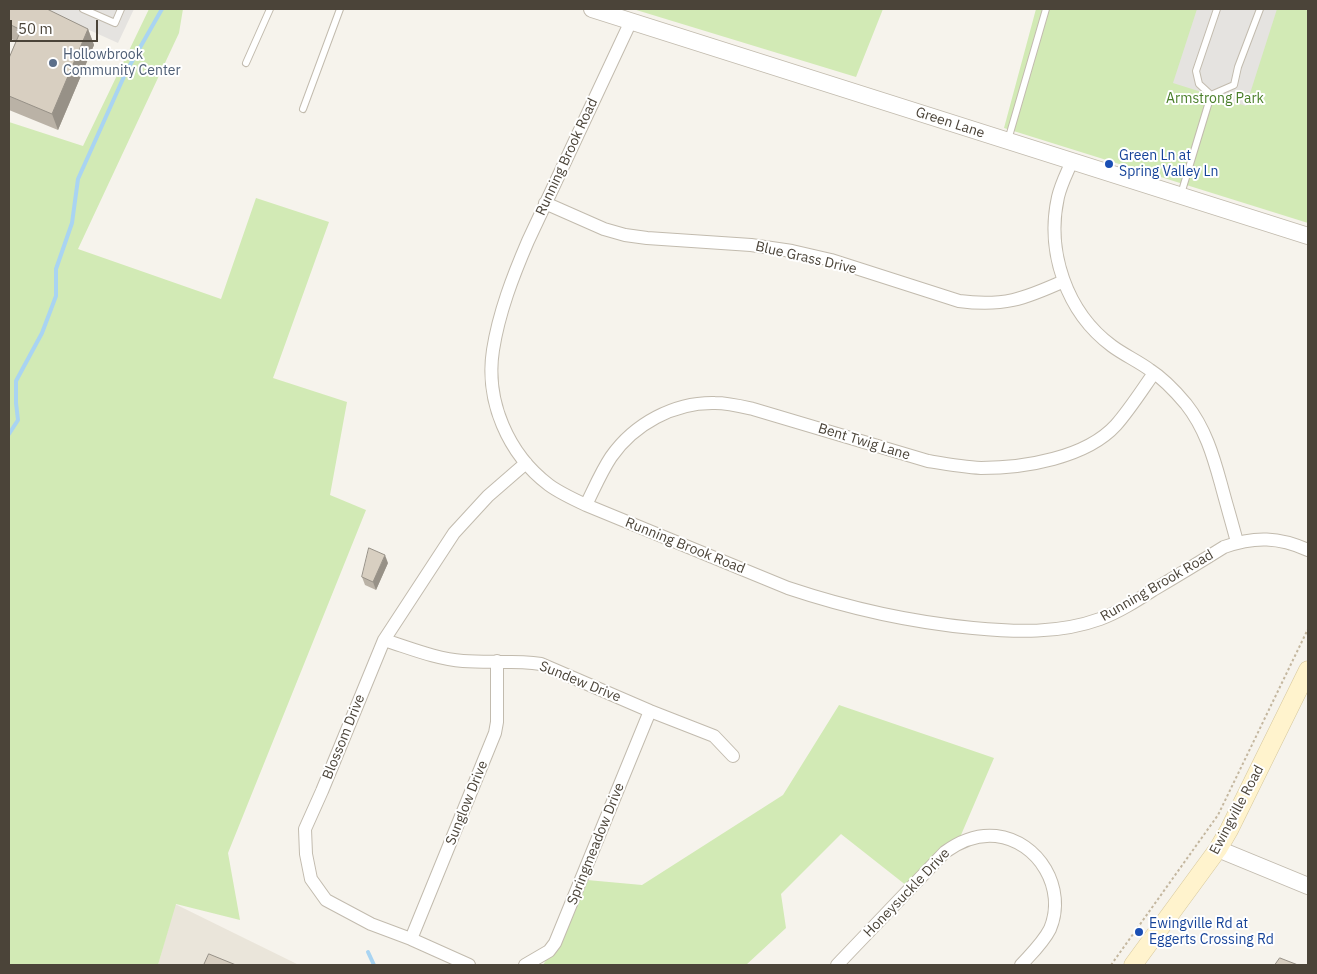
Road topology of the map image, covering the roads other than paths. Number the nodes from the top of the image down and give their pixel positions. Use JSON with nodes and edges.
{"nodes":[{"id":1,"x":83,"y":9,"type":"edge"},
{"id":2,"x":121,"y":9,"type":"edge"},
{"id":3,"x":270,"y":9,"type":"edge"},
{"id":4,"x":340,"y":9,"type":"edge"},
{"id":5,"x":592,"y":9,"type":"edge"},
{"id":6,"x":1046,"y":9,"type":"edge"},
{"id":7,"x":1217,"y":9,"type":"edge"},
{"id":8,"x":1260,"y":9,"type":"edge"},
{"id":9,"x":631,"y":21,"type":"junction"},
{"id":10,"x":246,"y":63,"type":"dead end"},
{"id":11,"x":1211,"y":95,"type":"junction"},
{"id":12,"x":303,"y":109,"type":"dead end"},
{"id":13,"x":1008,"y":141,"type":"junction"},
{"id":14,"x":1072,"y":161,"type":"junction"},
{"id":15,"x":1181,"y":196,"type":"junction"},
{"id":16,"x":546,"y":203,"type":"junction"},
{"id":17,"x":1308,"y":236,"type":"edge"},
{"id":18,"x":1064,"y":282,"type":"junction"},
{"id":19,"x":1154,"y":373,"type":"junction"},
{"id":20,"x":526,"y":463,"type":"junction"},
{"id":21,"x":586,"y":505,"type":"junction"},
{"id":22,"x":1237,"y":542,"type":"junction"},
{"id":23,"x":1308,"y":550,"type":"edge"},
{"id":24,"x":384,"y":640,"type":"junction"},
{"id":25,"x":497,"y":661,"type":"junction"},
{"id":26,"x":1308,"y":670,"type":"edge"},
{"id":27,"x":650,"y":711,"type":"junction"},
{"id":28,"x":733,"y":756,"type":"dead end"},
{"id":29,"x":1218,"y":849,"type":"junction"},
{"id":30,"x":1308,"y":886,"type":"edge"},
{"id":31,"x":411,"y":939,"type":"junction"},
{"id":32,"x":469,"y":965,"type":"edge"},
{"id":33,"x":526,"y":965,"type":"edge"},
{"id":34,"x":837,"y":965,"type":"edge"},
{"id":35,"x":1021,"y":965,"type":"edge"},
{"id":36,"x":1134,"y":965,"type":"edge"}],
"edges":[{"from":1,"to":2,"type":"lane"},
{"from":3,"to":10,"type":"lane"},
{"from":4,"to":12,"type":"lane"},
{"from":5,"to":9,"type":"street","name":"Green Lane"},
{"from":6,"to":13,"type":"lane"},
{"from":7,"to":11,"type":"lane"},
{"from":8,"to":11,"type":"lane"},
{"from":9,"to":13,"type":"street","name":"Green Lane"},
{"from":9,"to":16,"type":"street","name":"Running Brook Road"},
{"from":11,"to":15,"type":"lane"},
{"from":13,"to":14,"type":"street","name":"Green Lane"},
{"from":14,"to":15,"type":"street","name":"Green Lane"},
{"from":14,"to":18,"type":"street"},
{"from":15,"to":17,"type":"street","name":"Green Lane"},
{"from":16,"to":18,"type":"street","name":"Blue Grass Drive"},
{"from":16,"to":20,"type":"street","name":"Running Brook Road"},
{"from":18,"to":19,"type":"street"},
{"from":19,"to":21,"type":"street","name":"Bent Twig Lane"},
{"from":19,"to":22,"type":"street"},
{"from":20,"to":21,"type":"street","name":"Running Brook Road"},
{"from":20,"to":24,"type":"street","name":"Blossom Drive"},
{"from":21,"to":22,"type":"street","name":"Running Brook Road"},
{"from":22,"to":23,"type":"street","name":"Running Brook Road"},
{"from":24,"to":25,"type":"street","name":"Sundew Drive"},
{"from":24,"to":31,"type":"street","name":"Blossom Drive"},
{"from":25,"to":27,"type":"street","name":"Sundew Drive"},
{"from":25,"to":31,"type":"street","name":"Sunglow Drive"},
{"from":26,"to":29,"type":"main road","name":"Ewingville Road"},
{"from":27,"to":28,"type":"street","name":"Sundew Drive"},
{"from":27,"to":33,"type":"street","name":"Springmeadow Drive"},
{"from":29,"to":30,"type":"street"},
{"from":29,"to":36,"type":"main road","name":"Ewingville Road"},
{"from":31,"to":32,"type":"street","name":"Blossom Drive"},
{"from":34,"to":35,"type":"street","name":"Honeysuckle Drive"}]}
